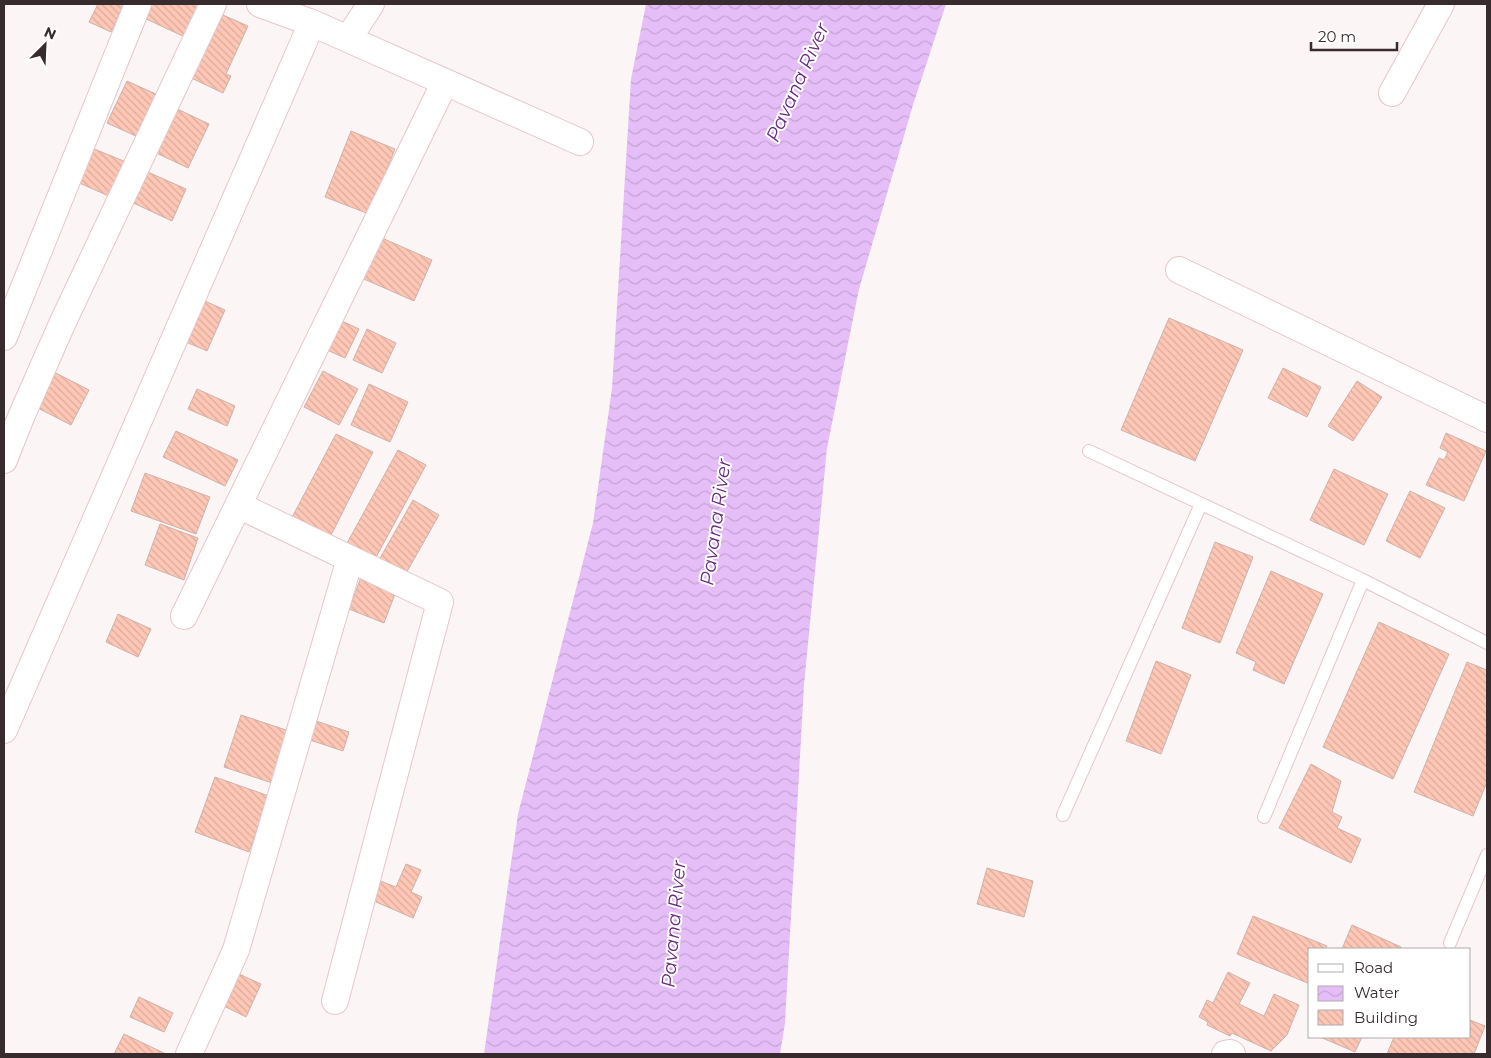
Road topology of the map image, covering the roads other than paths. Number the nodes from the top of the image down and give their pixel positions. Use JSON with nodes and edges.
{"nodes":[{"id":1,"x":138,"y":4,"type":"edge"},
{"id":2,"x":212,"y":4,"type":"edge"},
{"id":3,"x":260,"y":4,"type":"edge"},
{"id":4,"x":371,"y":4,"type":"edge"},
{"id":5,"x":1442,"y":4,"type":"edge"},
{"id":6,"x":312,"y":23,"type":"junction"},
{"id":7,"x":348,"y":39,"type":"junction"},
{"id":8,"x":445,"y":82,"type":"junction"},
{"id":9,"x":1392,"y":92,"type":"dead end"},
{"id":10,"x":580,"y":142,"type":"dead end"},
{"id":11,"x":1179,"y":270,"type":"dead end"},
{"id":12,"x":4,"y":337,"type":"edge"},
{"id":13,"x":1487,"y":419,"type":"edge"},
{"id":14,"x":1089,"y":451,"type":"dead end"},
{"id":15,"x":4,"y":460,"type":"edge"},
{"id":16,"x":1201,"y":504,"type":"junction"},
{"id":17,"x":238,"y":505,"type":"junction"},
{"id":18,"x":350,"y":559,"type":"junction"},
{"id":19,"x":1363,"y":580,"type":"junction"},
{"id":20,"x":184,"y":616,"type":"dead end"},
{"id":21,"x":1487,"y":643,"type":"edge"},
{"id":22,"x":4,"y":730,"type":"edge"},
{"id":23,"x":1063,"y":815,"type":"dead end"},
{"id":24,"x":1264,"y":817,"type":"dead end"},
{"id":25,"x":1487,"y":855,"type":"edge"},
{"id":26,"x":1450,"y":943,"type":"dead end"},
{"id":27,"x":335,"y":1001,"type":"dead end"},
{"id":28,"x":188,"y":1054,"type":"edge"},
{"id":29,"x":1226,"y":1054,"type":"edge"},
{"id":30,"x":1232,"y":1054,"type":"edge"}],
"edges":[{"from":1,"to":12,"type":"street"},
{"from":2,"to":15,"type":"street"},
{"from":3,"to":6,"type":"street"},
{"from":4,"to":7,"type":"street"},
{"from":5,"to":9,"type":"street"},
{"from":6,"to":7,"type":"street"},
{"from":6,"to":22,"type":"street"},
{"from":7,"to":8,"type":"street"},
{"from":8,"to":10,"type":"street"},
{"from":8,"to":17,"type":"street"},
{"from":11,"to":13,"type":"street"},
{"from":14,"to":16,"type":"lane"},
{"from":16,"to":19,"type":"lane"},
{"from":16,"to":23,"type":"lane"},
{"from":17,"to":18,"type":"street"},
{"from":17,"to":20,"type":"street"},
{"from":18,"to":27,"type":"street"},
{"from":18,"to":28,"type":"street"},
{"from":19,"to":21,"type":"lane"},
{"from":19,"to":24,"type":"lane"},
{"from":25,"to":26,"type":"lane"},
{"from":29,"to":30,"type":"street"}]}
